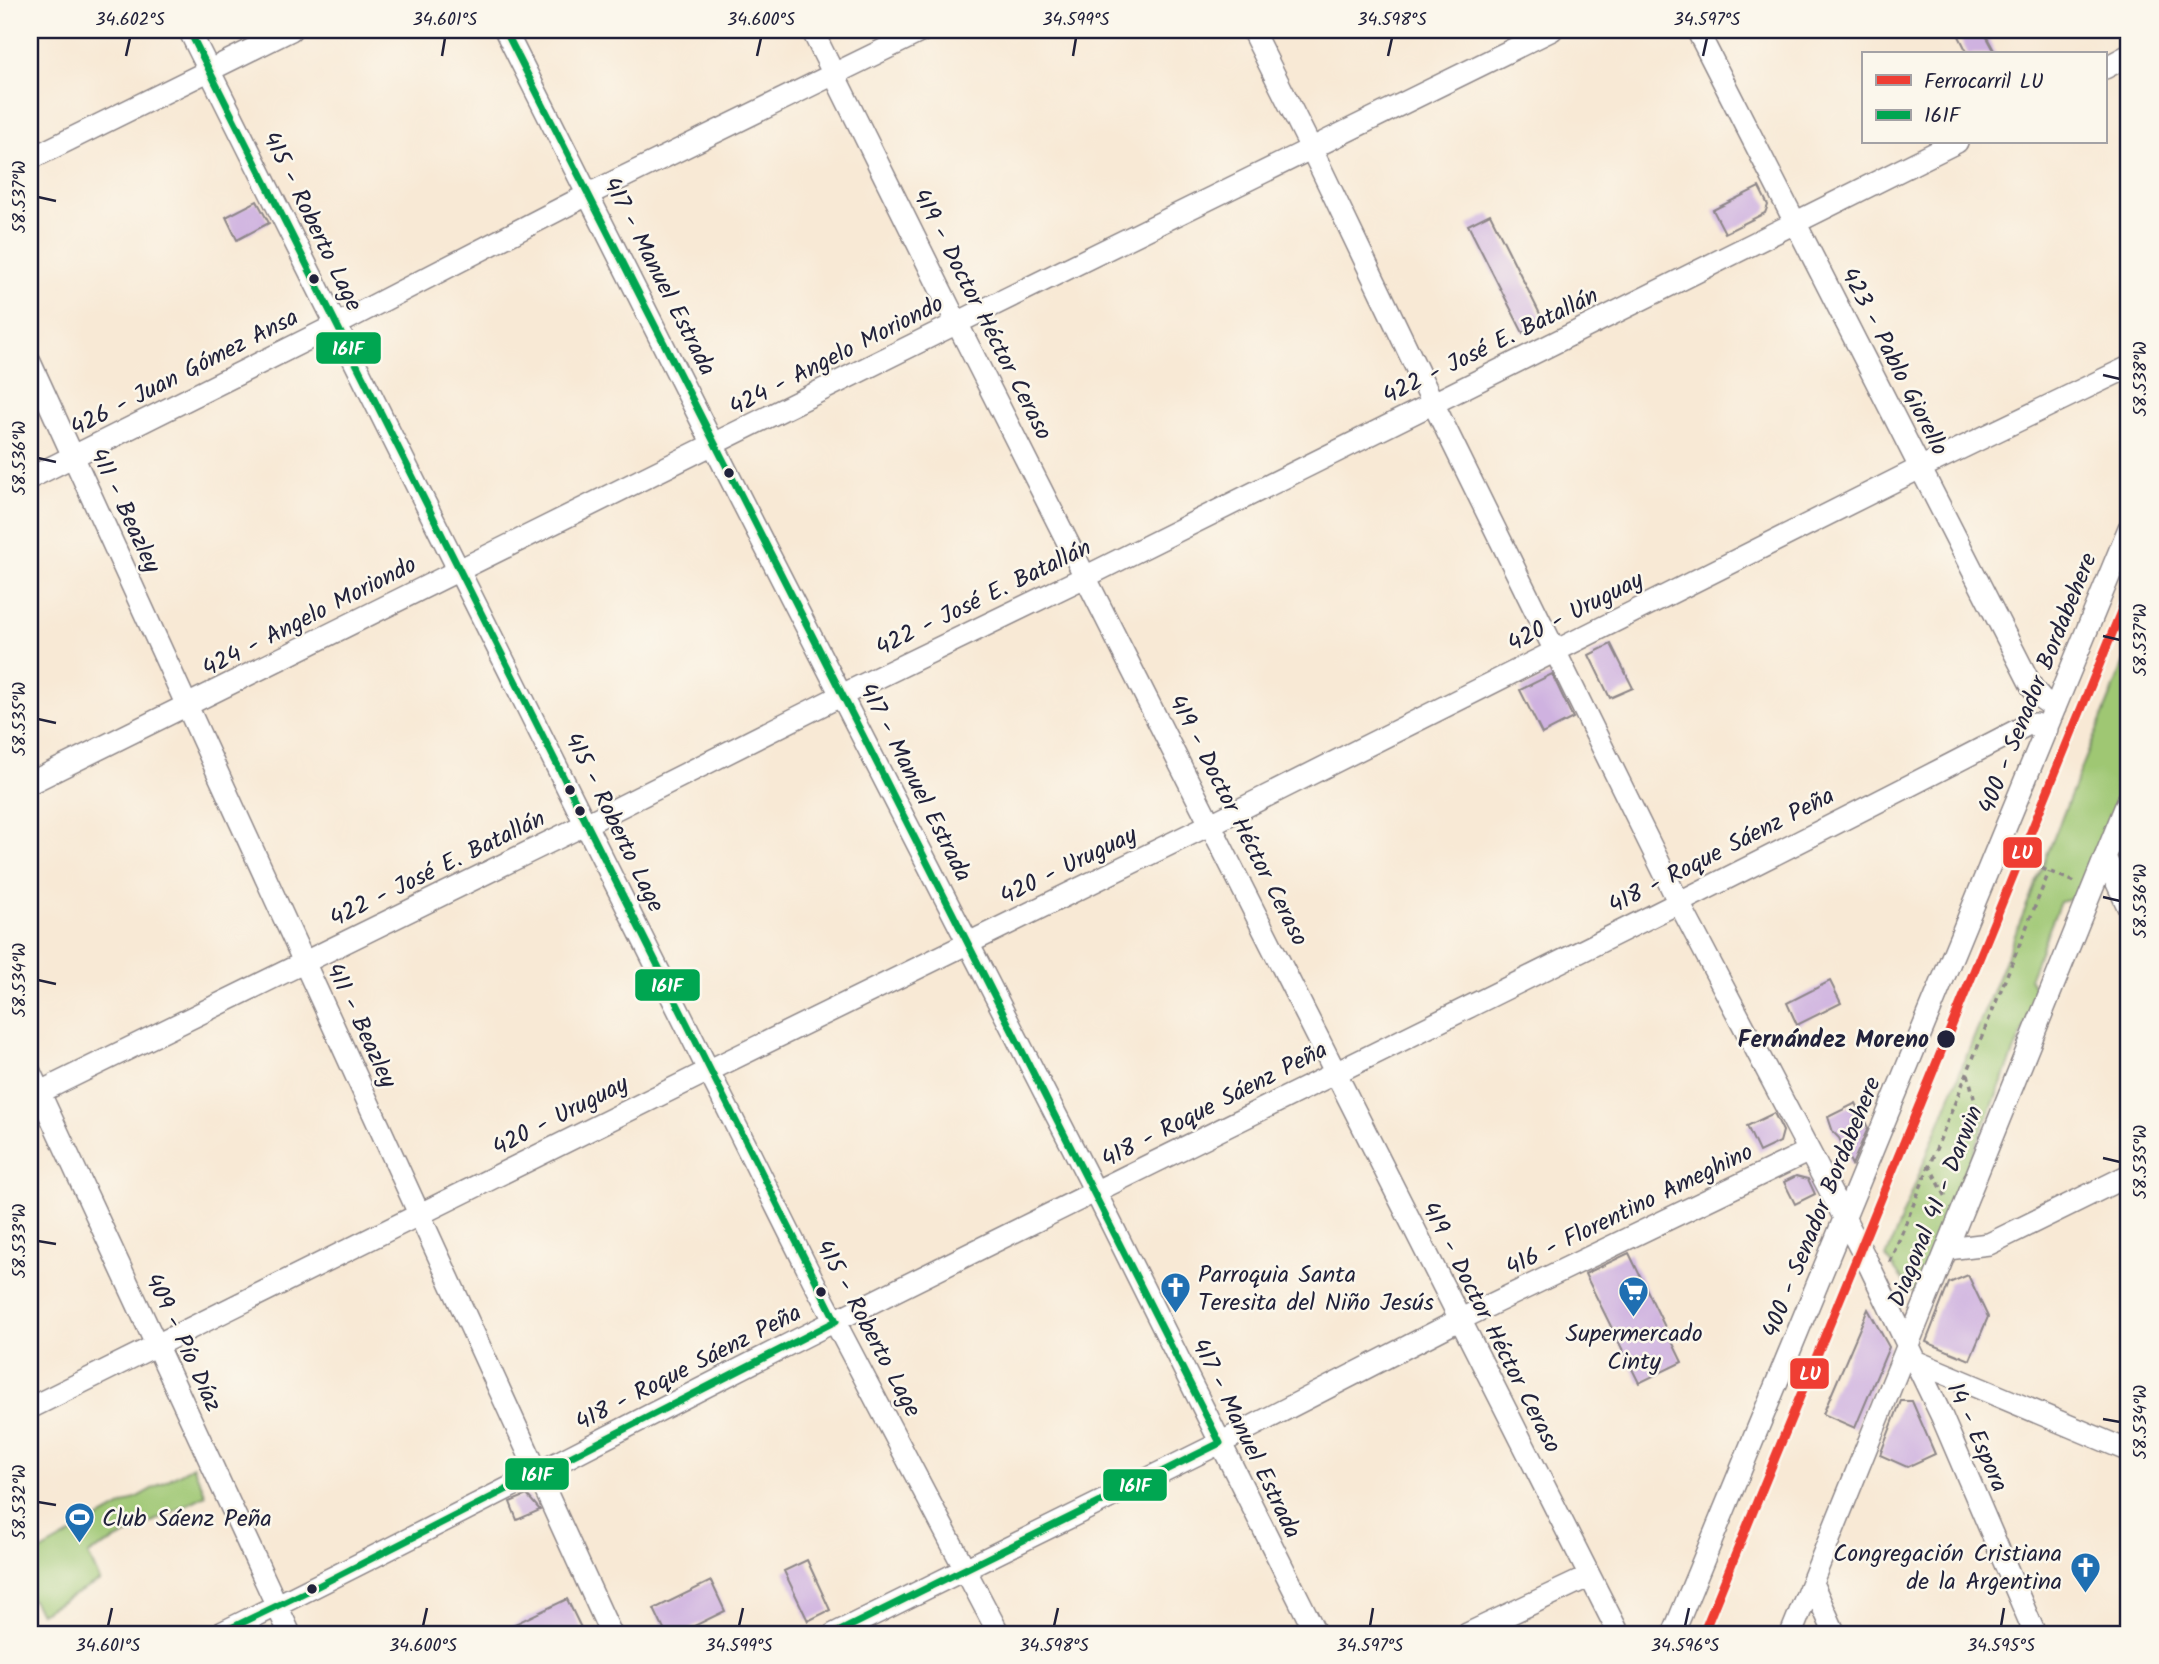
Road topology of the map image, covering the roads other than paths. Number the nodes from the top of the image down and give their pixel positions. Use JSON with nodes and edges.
{"nodes":[{"id":1,"x":188,"y":30,"type":"edge"},
{"id":2,"x":291,"y":30,"type":"edge"},
{"id":3,"x":505,"y":30,"type":"edge"},
{"id":4,"x":812,"y":30,"type":"edge"},
{"id":5,"x":924,"y":30,"type":"edge"},
{"id":6,"x":1251,"y":30,"type":"edge"},
{"id":7,"x":1552,"y":30,"type":"edge"},
{"id":8,"x":1697,"y":30,"type":"edge"},
{"id":9,"x":2129,"y":55,"type":"edge"},
{"id":10,"x":2106,"y":67,"type":"edge"},
{"id":11,"x":209,"y":71,"type":"junction"},
{"id":12,"x":835,"y":73,"type":"junction"},
{"id":13,"x":1953,"y":144,"type":"edge"},
{"id":14,"x":1312,"y":150,"type":"junction"},
{"id":15,"x":30,"y":159,"type":"edge"},
{"id":16,"x":589,"y":194,"type":"junction"},
{"id":17,"x":1795,"y":223,"type":"junction"},
{"id":18,"x":957,"y":323,"type":"junction"},
{"id":19,"x":336,"y":325,"type":"junction"},
{"id":20,"x":30,"y":362,"type":"edge"},
{"id":21,"x":2129,"y":367,"type":"edge"},
{"id":22,"x":1433,"y":404,"type":"junction"},
{"id":23,"x":716,"y":446,"type":"junction"},
{"id":24,"x":73,"y":457,"type":"junction"},
{"id":25,"x":1920,"y":468,"type":"junction"},
{"id":26,"x":30,"y":478,"type":"edge"},
{"id":27,"x":2129,"y":528,"type":"edge"},
{"id":28,"x":460,"y":570,"type":"junction"},
{"id":29,"x":1087,"y":576,"type":"junction"},
{"id":30,"x":1556,"y":650,"type":"junction"},
{"id":31,"x":842,"y":695,"type":"junction"},
{"id":32,"x":187,"y":706,"type":"junction"},
{"id":33,"x":2055,"y":708,"type":"junction"},
{"id":34,"x":2047,"y":729,"type":"junction"},
{"id":35,"x":30,"y":783,"type":"edge"},
{"id":36,"x":2129,"y":798,"type":"edge"},
{"id":37,"x":586,"y":824,"type":"junction"},
{"id":38,"x":1211,"y":824,"type":"junction"},
{"id":39,"x":2105,"y":857,"type":"junction"},
{"id":40,"x":1678,"y":901,"type":"junction"},
{"id":41,"x":2129,"y":909,"type":"edge"},
{"id":42,"x":967,"y":944,"type":"junction"},
{"id":43,"x":305,"y":963,"type":"junction"},
{"id":44,"x":710,"y":1070,"type":"junction"},
{"id":45,"x":30,"y":1072,"type":"edge"},
{"id":46,"x":1336,"y":1072,"type":"junction"},
{"id":47,"x":34,"y":1095,"type":"edge"},
{"id":48,"x":1810,"y":1151,"type":"junction"},
{"id":49,"x":2129,"y":1175,"type":"edge"},
{"id":50,"x":1096,"y":1193,"type":"junction"},
{"id":51,"x":420,"y":1214,"type":"junction"},
{"id":52,"x":1844,"y":1219,"type":"junction"},
{"id":53,"x":1948,"y":1249,"type":"junction"},
{"id":54,"x":1459,"y":1320,"type":"junction"},
{"id":55,"x":835,"y":1321,"type":"junction"},
{"id":56,"x":157,"y":1345,"type":"junction"},
{"id":57,"x":1911,"y":1353,"type":"junction"},
{"id":58,"x":30,"y":1408,"type":"edge"},
{"id":59,"x":1220,"y":1444,"type":"junction"},
{"id":60,"x":2129,"y":1451,"type":"edge"},
{"id":61,"x":537,"y":1473,"type":"junction"},
{"id":62,"x":967,"y":1570,"type":"junction"},
{"id":63,"x":1588,"y":1577,"type":"junction"},
{"id":64,"x":1812,"y":1583,"type":"junction"},
{"id":65,"x":278,"y":1606,"type":"junction"},
{"id":66,"x":219,"y":1634,"type":"edge"},
{"id":67,"x":290,"y":1634,"type":"edge"},
{"id":68,"x":611,"y":1634,"type":"edge"},
{"id":69,"x":834,"y":1634,"type":"edge"},
{"id":70,"x":999,"y":1634,"type":"edge"},
{"id":71,"x":1315,"y":1634,"type":"edge"},
{"id":72,"x":1467,"y":1634,"type":"edge"},
{"id":73,"x":1619,"y":1634,"type":"edge"},
{"id":74,"x":1672,"y":1634,"type":"edge"},
{"id":75,"x":1791,"y":1634,"type":"edge"},
{"id":76,"x":1835,"y":1634,"type":"edge"},
{"id":77,"x":2035,"y":1634,"type":"edge"}],
"edges":[{"from":1,"to":11,"type":"street","name":"415 - Roberto Lage"},
{"from":2,"to":11,"type":"street"},
{"from":3,"to":16,"type":"street","name":"417 - Manuel Estrada"},
{"from":4,"to":12,"type":"street","name":"419 - Doctor Héctor Ceraso"},
{"from":5,"to":12,"type":"street","name":"426 - Juan Gómez Ansa"},
{"from":6,"to":14,"type":"street","name":"14 - Espora"},
{"from":7,"to":14,"type":"street","name":"424 - Angelo Moriondo"},
{"from":8,"to":17,"type":"street","name":"423 - Pablo Giorello"},
{"from":9,"to":10,"type":"street"},
{"from":11,"to":15,"type":"street"},
{"from":11,"to":19,"type":"street","name":"415 - Roberto Lage"},
{"from":12,"to":16,"type":"street","name":"426 - Juan Gómez Ansa"},
{"from":12,"to":18,"type":"street","name":"419 - Doctor Héctor Ceraso"},
{"from":13,"to":17,"type":"street","name":"422 - José E. Batallán"},
{"from":14,"to":18,"type":"street","name":"424 - Angelo Moriondo"},
{"from":14,"to":22,"type":"street","name":"14 - Espora"},
{"from":16,"to":19,"type":"street","name":"426 - Juan Gómez Ansa"},
{"from":16,"to":23,"type":"street","name":"417 - Manuel Estrada"},
{"from":17,"to":22,"type":"street","name":"422 - José E. Batallán"},
{"from":17,"to":25,"type":"street","name":"423 - Pablo Giorello"},
{"from":18,"to":23,"type":"street","name":"424 - Angelo Moriondo"},
{"from":18,"to":29,"type":"street","name":"419 - Doctor Héctor Ceraso"},
{"from":19,"to":24,"type":"street","name":"426 - Juan Gómez Ansa"},
{"from":19,"to":28,"type":"street","name":"415 - Roberto Lage"},
{"from":20,"to":24,"type":"street","name":"411 - Beazley"},
{"from":21,"to":25,"type":"street","name":"420 - Uruguay"},
{"from":22,"to":29,"type":"street","name":"422 - José E. Batallán"},
{"from":22,"to":30,"type":"street","name":"14 - Espora"},
{"from":23,"to":28,"type":"street","name":"424 - Angelo Moriondo"},
{"from":23,"to":31,"type":"street","name":"417 - Manuel Estrada"},
{"from":24,"to":26,"type":"street","name":"426 - Juan Gómez Ansa"},
{"from":24,"to":32,"type":"street","name":"411 - Beazley"},
{"from":25,"to":30,"type":"street","name":"420 - Uruguay"},
{"from":25,"to":33,"type":"street","name":"423 - Pablo Giorello"},
{"from":27,"to":33,"type":"street","name":"400 - Senador Bordabehere"},
{"from":28,"to":32,"type":"street","name":"424 - Angelo Moriondo"},
{"from":28,"to":37,"type":"street","name":"415 - Roberto Lage"},
{"from":29,"to":31,"type":"street","name":"422 - José E. Batallán"},
{"from":29,"to":38,"type":"street","name":"419 - Doctor Héctor Ceraso"},
{"from":30,"to":38,"type":"street","name":"420 - Uruguay"},
{"from":30,"to":40,"type":"street","name":"14 - Espora"},
{"from":31,"to":37,"type":"street","name":"422 - José E. Batallán"},
{"from":31,"to":42,"type":"street","name":"417 - Manuel Estrada"},
{"from":32,"to":35,"type":"street","name":"424 - Angelo Moriondo"},
{"from":32,"to":43,"type":"street","name":"411 - Beazley"},
{"from":33,"to":34,"type":"street","name":"400 - Senador Bordabehere"},
{"from":34,"to":40,"type":"street","name":"418 - Roque Sáenz Peña"},
{"from":34,"to":52,"type":"street","name":"400 - Senador Bordabehere"},
{"from":36,"to":39,"type":"street","name":"Diagonal 41 - Darwin"},
{"from":37,"to":43,"type":"street","name":"422 - José E. Batallán"},
{"from":37,"to":44,"type":"street","name":"415 - Roberto Lage"},
{"from":38,"to":42,"type":"street","name":"420 - Uruguay"},
{"from":38,"to":46,"type":"street","name":"419 - Doctor Héctor Ceraso"},
{"from":39,"to":41,"type":"street"},
{"from":39,"to":53,"type":"street","name":"Diagonal 41 - Darwin"},
{"from":40,"to":46,"type":"street","name":"418 - Roque Sáenz Peña"},
{"from":40,"to":48,"type":"street","name":"14 - Espora"},
{"from":42,"to":44,"type":"street","name":"420 - Uruguay"},
{"from":42,"to":50,"type":"street","name":"417 - Manuel Estrada"},
{"from":43,"to":47,"type":"street","name":"422 - José E. Batallán"},
{"from":43,"to":51,"type":"street","name":"411 - Beazley"},
{"from":44,"to":51,"type":"street","name":"420 - Uruguay"},
{"from":44,"to":55,"type":"street","name":"415 - Roberto Lage"},
{"from":45,"to":47,"type":"street","name":"409 - Pío Díaz"},
{"from":46,"to":50,"type":"street","name":"418 - Roque Sáenz Peña"},
{"from":46,"to":54,"type":"street","name":"419 - Doctor Héctor Ceraso"},
{"from":47,"to":56,"type":"street","name":"409 - Pío Díaz"},
{"from":48,"to":52,"type":"street","name":"14 - Espora"},
{"from":48,"to":54,"type":"street","name":"416 - Florentino Ameghino"},
{"from":49,"to":53,"type":"street"},
{"from":50,"to":55,"type":"street","name":"418 - Roque Sáenz Peña"},
{"from":50,"to":59,"type":"street","name":"417 - Manuel Estrada"},
{"from":51,"to":56,"type":"street","name":"420 - Uruguay"},
{"from":51,"to":61,"type":"street","name":"411 - Beazley"},
{"from":52,"to":57,"type":"street","name":"14 - Espora"},
{"from":52,"to":74,"type":"street","name":"400 - Senador Bordabehere"},
{"from":53,"to":57,"type":"street","name":"Diagonal 41 - Darwin"},
{"from":54,"to":59,"type":"street","name":"416 - Florentino Ameghino"},
{"from":54,"to":63,"type":"street","name":"419 - Doctor Héctor Ceraso"},
{"from":55,"to":61,"type":"street","name":"418 - Roque Sáenz Peña"},
{"from":55,"to":62,"type":"street","name":"415 - Roberto Lage"},
{"from":56,"to":58,"type":"street","name":"420 - Uruguay"},
{"from":56,"to":65,"type":"street","name":"409 - Pío Díaz"},
{"from":57,"to":60,"type":"street"},
{"from":57,"to":64,"type":"street","name":"Diagonal 41 - Darwin"},
{"from":57,"to":77,"type":"street","name":"14 - Espora"},
{"from":59,"to":62,"type":"street","name":"416 - Florentino Ameghino"},
{"from":59,"to":71,"type":"street","name":"417 - Manuel Estrada"},
{"from":61,"to":65,"type":"street","name":"418 - Roque Sáenz Peña"},
{"from":61,"to":68,"type":"street","name":"411 - Beazley"},
{"from":62,"to":69,"type":"street","name":"416 - Florentino Ameghino"},
{"from":62,"to":70,"type":"street","name":"415 - Roberto Lage"},
{"from":63,"to":72,"type":"street"},
{"from":63,"to":73,"type":"street","name":"419 - Doctor Héctor Ceraso"},
{"from":64,"to":75,"type":"street","name":"Diagonal 41 - Darwin"},
{"from":64,"to":76,"type":"street"},
{"from":65,"to":66,"type":"street","name":"418 - Roque Sáenz Peña"},
{"from":65,"to":67,"type":"street","name":"409 - Pío Díaz"}]}
